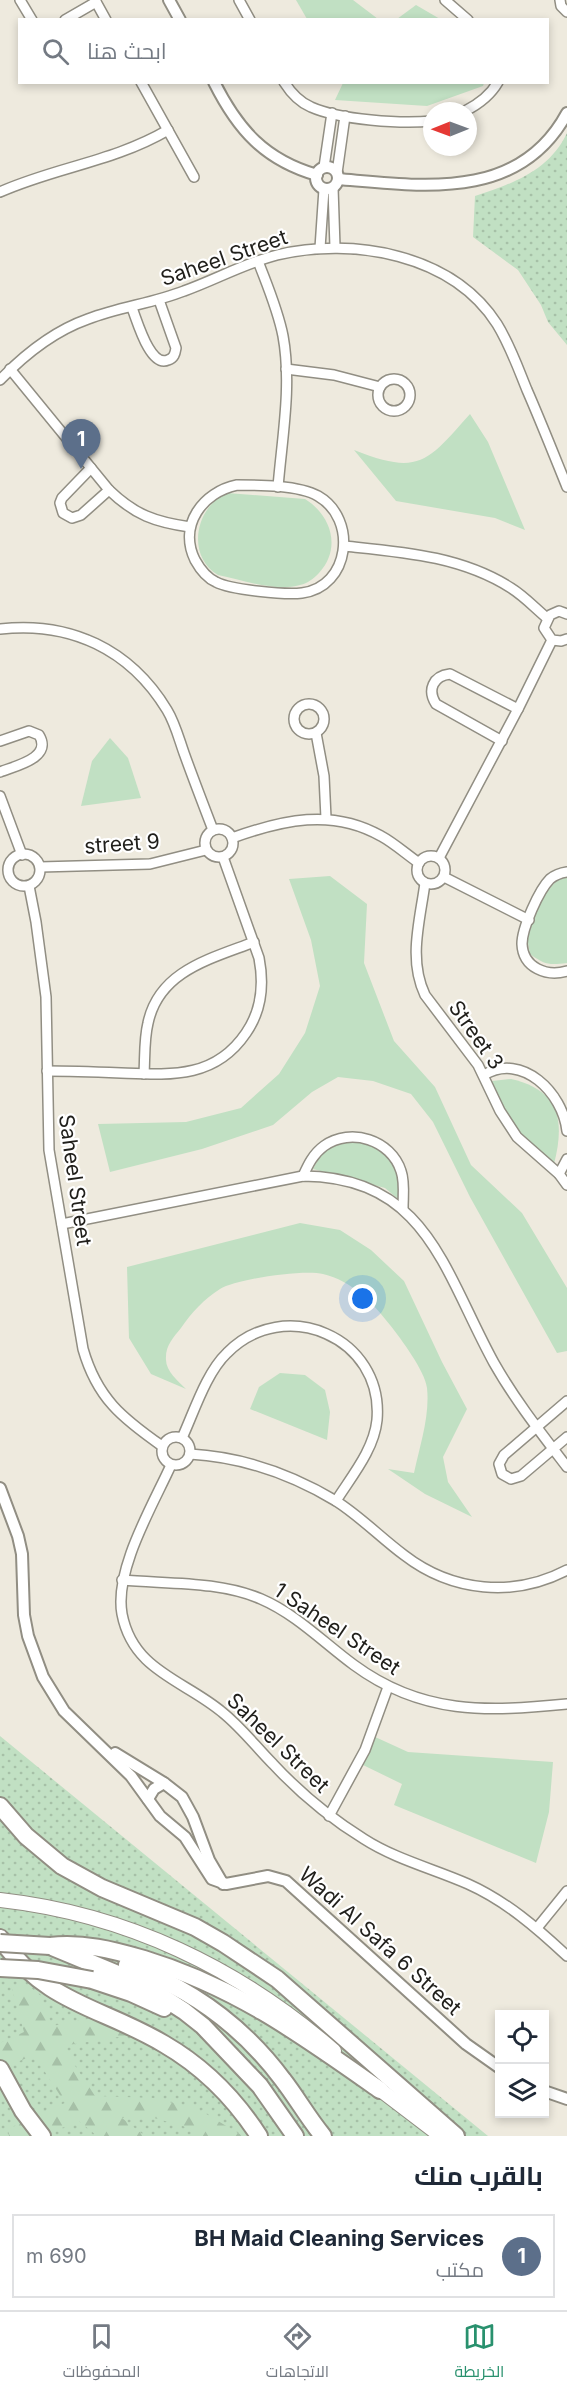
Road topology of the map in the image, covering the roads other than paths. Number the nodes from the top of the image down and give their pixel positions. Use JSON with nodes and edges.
{"nodes":[{"id":1,"x":20,"y":0,"type":"edge"},
{"id":2,"x":169,"y":0,"type":"edge"},
{"id":3,"x":239,"y":0,"type":"edge"},
{"id":4,"x":445,"y":0,"type":"edge"},
{"id":5,"x":560,"y":0,"type":"edge"},
{"id":6,"x":96,"y":1,"type":"edge"},
{"id":7,"x":567,"y":12,"type":"edge"},
{"id":8,"x":31,"y":18,"type":"edge"},
{"id":9,"x":68,"y":18,"type":"edge"},
{"id":10,"x":105,"y":18,"type":"edge"},
{"id":11,"x":179,"y":18,"type":"edge"},
{"id":12,"x":249,"y":18,"type":"edge"},
{"id":13,"x":466,"y":18,"type":"edge"},
{"id":14,"x":142,"y":84,"type":"edge"},
{"id":15,"x":215,"y":84,"type":"edge"},
{"id":16,"x":286,"y":84,"type":"edge"},
{"id":17,"x":497,"y":84,"type":"edge"},
{"id":18,"x":477,"y":104,"type":"edge"},
{"id":19,"x":332,"y":113,"type":"junction"},
{"id":20,"x":567,"y":113,"type":"edge"},
{"id":21,"x":345,"y":116,"type":"junction"},
{"id":22,"x":423,"y":121,"type":"edge"},
{"id":23,"x":168,"y":130,"type":"junction"},
{"id":24,"x":321,"y":171,"type":"junction"},
{"id":25,"x":194,"y":177,"type":"dead end"},
{"id":26,"x":333,"y":182,"type":"junction"},
{"id":27,"x":0,"y":192,"type":"edge"},
{"id":28,"x":323,"y":213,"type":"junction"},
{"id":29,"x":334,"y":213,"type":"junction"},
{"id":30,"x":336,"y":247,"type":"junction"},
{"id":31,"x":320,"y":248,"type":"junction"},
{"id":32,"x":258,"y":261,"type":"junction"},
{"id":33,"x":159,"y":300,"type":"junction"},
{"id":34,"x":132,"y":308,"type":"junction"},
{"id":35,"x":10,"y":369,"type":"junction"},
{"id":36,"x":286,"y":369,"type":"junction"},
{"id":37,"x":0,"y":381,"type":"edge"},
{"id":38,"x":380,"y":387,"type":"dead end"},
{"id":39,"x":91,"y":468,"type":"junction"},
{"id":40,"x":278,"y":487,"type":"junction"},
{"id":41,"x":567,"y":487,"type":"edge"},
{"id":42,"x":109,"y":490,"type":"junction"},
{"id":43,"x":190,"y":527,"type":"junction"},
{"id":44,"x":344,"y":546,"type":"junction"},
{"id":45,"x":567,"y":614,"type":"edge"},
{"id":46,"x":547,"y":618,"type":"junction"},
{"id":47,"x":0,"y":629,"type":"edge"},
{"id":48,"x":567,"y":639,"type":"edge"},
{"id":49,"x":552,"y":640,"type":"junction"},
{"id":50,"x":518,"y":709,"type":"junction"},
{"id":51,"x":316,"y":733,"type":"dead end"},
{"id":52,"x":0,"y":741,"type":"edge"},
{"id":53,"x":502,"y":741,"type":"junction"},
{"id":54,"x":0,"y":772,"type":"edge"},
{"id":55,"x":0,"y":796,"type":"edge"},
{"id":56,"x":326,"y":818,"type":"junction"},
{"id":57,"x":213,"y":830,"type":"junction"},
{"id":58,"x":232,"y":838,"type":"junction"},
{"id":59,"x":206,"y":850,"type":"junction"},
{"id":60,"x":22,"y":855,"type":"junction"},
{"id":61,"x":223,"y":857,"type":"junction"},
{"id":62,"x":439,"y":858,"type":"junction"},
{"id":63,"x":419,"y":863,"type":"junction"},
{"id":64,"x":40,"y":867,"type":"junction"},
{"id":65,"x":4,"y":870,"type":"edge"},
{"id":66,"x":567,"y":872,"type":"edge"},
{"id":67,"x":0,"y":877,"type":"edge"},
{"id":68,"x":444,"y":877,"type":"junction"},
{"id":69,"x":11,"y":879,"type":"junction"},
{"id":70,"x":425,"y":883,"type":"junction"},
{"id":71,"x":29,"y":885,"type":"junction"},
{"id":72,"x":529,"y":920,"type":"junction"},
{"id":73,"x":254,"y":942,"type":"junction"},
{"id":74,"x":567,"y":971,"type":"edge"},
{"id":75,"x":47,"y":1071,"type":"junction"},
{"id":76,"x":144,"y":1074,"type":"junction"},
{"id":77,"x":484,"y":1076,"type":"junction"},
{"id":78,"x":567,"y":1131,"type":"edge"},
{"id":79,"x":567,"y":1159,"type":"edge"},
{"id":80,"x":560,"y":1174,"type":"junction"},
{"id":81,"x":303,"y":1176,"type":"junction"},
{"id":82,"x":567,"y":1185,"type":"edge"},
{"id":83,"x":403,"y":1208,"type":"junction"},
{"id":84,"x":62,"y":1224,"type":"junction"},
{"id":85,"x":567,"y":1401,"type":"edge"},
{"id":86,"x":536,"y":1428,"type":"junction"},
{"id":87,"x":567,"y":1437,"type":"edge"},
{"id":88,"x":182,"y":1438,"type":"junction"},
{"id":89,"x":162,"y":1446,"type":"junction"},
{"id":90,"x":553,"y":1449,"type":"junction"},
{"id":91,"x":190,"y":1454,"type":"junction"},
{"id":92,"x":171,"y":1465,"type":"junction"},
{"id":93,"x":567,"y":1467,"type":"edge"},
{"id":94,"x":0,"y":1488,"type":"edge"},
{"id":95,"x":336,"y":1501,"type":"junction"},
{"id":96,"x":567,"y":1570,"type":"edge"},
{"id":97,"x":122,"y":1581,"type":"junction"},
{"id":98,"x":388,"y":1687,"type":"junction"},
{"id":99,"x":567,"y":1704,"type":"edge"},
{"id":100,"x":92,"y":1739,"type":"junction"},
{"id":101,"x":164,"y":1782,"type":"junction"},
{"id":102,"x":147,"y":1799,"type":"junction"},
{"id":103,"x":0,"y":1806,"type":"edge"},
{"id":104,"x":329,"y":1816,"type":"junction"},
{"id":105,"x":196,"y":1828,"type":"junction"},
{"id":106,"x":184,"y":1838,"type":"junction"},
{"id":107,"x":223,"y":1884,"type":"junction"},
{"id":108,"x":567,"y":1891,"type":"edge"},
{"id":109,"x":0,"y":1900,"type":"edge"},
{"id":110,"x":537,"y":1929,"type":"junction"},
{"id":111,"x":0,"y":1938,"type":"edge"},
{"id":112,"x":0,"y":1943,"type":"edge"},
{"id":113,"x":567,"y":1956,"type":"edge"},
{"id":114,"x":96,"y":1962,"type":"junction"},
{"id":115,"x":0,"y":1968,"type":"edge"},
{"id":116,"x":495,"y":2064,"type":"edge"},
{"id":117,"x":0,"y":2069,"type":"edge"},
{"id":118,"x":380,"y":2090,"type":"junction"},
{"id":119,"x":549,"y":2093,"type":"edge"},
{"id":120,"x":567,"y":2099,"type":"edge"},
{"id":121,"x":42,"y":2136,"type":"edge"},
{"id":122,"x":259,"y":2136,"type":"edge"},
{"id":123,"x":295,"y":2136,"type":"edge"},
{"id":124,"x":323,"y":2136,"type":"edge"},
{"id":125,"x":441,"y":2136,"type":"edge"},
{"id":126,"x":456,"y":2136,"type":"edge"}],
"edges":[{"from":1,"to":8,"type":"street"},
{"from":2,"to":11,"type":"street"},
{"from":3,"to":12,"type":"street"},
{"from":4,"to":13,"type":"street"},
{"from":5,"to":7,"type":"street"},
{"from":6,"to":9,"type":"street"},
{"from":6,"to":10,"type":"street"},
{"from":14,"to":23,"type":"street"},
{"from":15,"to":24,"type":"street"},
{"from":16,"to":19,"type":"street"},
{"from":17,"to":18,"type":"street"},
{"from":19,"to":21,"type":"street"},
{"from":19,"to":24,"type":"street"},
{"from":20,"to":26,"type":"street"},
{"from":21,"to":22,"type":"street"},
{"from":21,"to":26,"type":"street"},
{"from":23,"to":25,"type":"street"},
{"from":23,"to":27,"type":"street"},
{"from":24,"to":26,"type":"street"},
{"from":24,"to":26,"type":"street"},
{"from":26,"to":28,"type":"street"},
{"from":26,"to":29,"type":"street"},
{"from":28,"to":29,"type":"street"},
{"from":28,"to":31,"type":"street"},
{"from":29,"to":30,"type":"street"},
{"from":30,"to":31,"type":"street","name":"Saheel Street"},
{"from":30,"to":41,"type":"street","name":"Saheel Street"},
{"from":31,"to":32,"type":"street","name":"Saheel Street"},
{"from":32,"to":33,"type":"street","name":"Saheel Street"},
{"from":32,"to":36,"type":"street"},
{"from":33,"to":34,"type":"street","name":"Saheel Street"},
{"from":33,"to":34,"type":"street"},
{"from":34,"to":35,"type":"street","name":"Saheel Street"},
{"from":35,"to":37,"type":"street","name":"Saheel Street"},
{"from":35,"to":39,"type":"street"},
{"from":36,"to":38,"type":"street"},
{"from":36,"to":40,"type":"street"},
{"from":39,"to":42,"type":"street"},
{"from":39,"to":42,"type":"street"},
{"from":40,"to":43,"type":"street"},
{"from":40,"to":44,"type":"street"},
{"from":42,"to":43,"type":"street"},
{"from":43,"to":44,"type":"street"},
{"from":44,"to":46,"type":"street"},
{"from":45,"to":46,"type":"street"},
{"from":46,"to":49,"type":"street"},
{"from":47,"to":57,"type":"street"},
{"from":48,"to":49,"type":"street"},
{"from":49,"to":50,"type":"street"},
{"from":50,"to":53,"type":"street"},
{"from":50,"to":53,"type":"street"},
{"from":51,"to":56,"type":"street"},
{"from":52,"to":54,"type":"street"},
{"from":53,"to":62,"type":"street"},
{"from":55,"to":60,"type":"street"},
{"from":56,"to":58,"type":"street"},
{"from":56,"to":63,"type":"street"},
{"from":57,"to":58,"type":"street"},
{"from":57,"to":59,"type":"street"},
{"from":58,"to":61,"type":"street"},
{"from":59,"to":61,"type":"street"},
{"from":59,"to":64,"type":"street","name":"street 9"},
{"from":60,"to":64,"type":"street"},
{"from":60,"to":65,"type":"street"},
{"from":61,"to":73,"type":"street"},
{"from":62,"to":63,"type":"street"},
{"from":62,"to":68,"type":"street"},
{"from":63,"to":70,"type":"street"},
{"from":64,"to":71,"type":"street"},
{"from":65,"to":69,"type":"street"},
{"from":66,"to":72,"type":"street"},
{"from":67,"to":69,"type":"street"},
{"from":68,"to":70,"type":"street"},
{"from":68,"to":72,"type":"street"},
{"from":69,"to":71,"type":"street"},
{"from":70,"to":77,"type":"street","name":"Street 3"},
{"from":71,"to":75,"type":"street","name":"Saheel Street"},
{"from":72,"to":74,"type":"street"},
{"from":73,"to":76,"type":"street"},
{"from":73,"to":76,"type":"street"},
{"from":75,"to":76,"type":"street"},
{"from":75,"to":84,"type":"street","name":"Saheel Street"},
{"from":77,"to":78,"type":"street"},
{"from":77,"to":80,"type":"street","name":"Street 3"},
{"from":79,"to":80,"type":"street"},
{"from":80,"to":82,"type":"street","name":"Street 3"},
{"from":81,"to":83,"type":"street"},
{"from":81,"to":83,"type":"street"},
{"from":81,"to":84,"type":"street"},
{"from":83,"to":86,"type":"street"},
{"from":84,"to":89,"type":"street","name":"Saheel Street"},
{"from":85,"to":86,"type":"street"},
{"from":86,"to":90,"type":"street"},
{"from":86,"to":90,"type":"street"},
{"from":87,"to":90,"type":"street"},
{"from":88,"to":89,"type":"street"},
{"from":88,"to":91,"type":"street"},
{"from":88,"to":95,"type":"street"},
{"from":89,"to":92,"type":"street"},
{"from":90,"to":93,"type":"street"},
{"from":91,"to":92,"type":"street"},
{"from":91,"to":95,"type":"street"},
{"from":92,"to":97,"type":"street","name":"Saheel Street"},
{"from":94,"to":100,"type":"street"},
{"from":95,"to":96,"type":"street"},
{"from":97,"to":98,"type":"street","name":"1 Saheel Street"},
{"from":97,"to":104,"type":"street","name":"Saheel Street"},
{"from":98,"to":99,"type":"street","name":"1 Saheel Street"},
{"from":98,"to":104,"type":"street"},
{"from":100,"to":101,"type":"street"},
{"from":100,"to":102,"type":"street"},
{"from":101,"to":102,"type":"street"},
{"from":101,"to":105,"type":"street"},
{"from":102,"to":106,"type":"street"},
{"from":103,"to":126,"type":"highway"},
{"from":104,"to":110,"type":"street","name":"Saheel Street"},
{"from":105,"to":106,"type":"street"},
{"from":105,"to":107,"type":"street"},
{"from":106,"to":107,"type":"street"},
{"from":107,"to":116,"type":"street","name":"Wadi Al Safa 6 Street"},
{"from":108,"to":110,"type":"street"},
{"from":109,"to":118,"type":"main road"},
{"from":110,"to":113,"type":"street","name":"Saheel Street"},
{"from":111,"to":122,"type":"highway"},
{"from":112,"to":114,"type":"highway","bridge":true},
{"from":114,"to":115,"type":"highway","bridge":true},
{"from":114,"to":118,"type":"highway"},
{"from":114,"to":123,"type":"highway"},
{"from":114,"to":124,"type":"highway"},
{"from":117,"to":121,"type":"highway"},
{"from":118,"to":125,"type":"main road"},
{"from":119,"to":120,"type":"street"}]}
